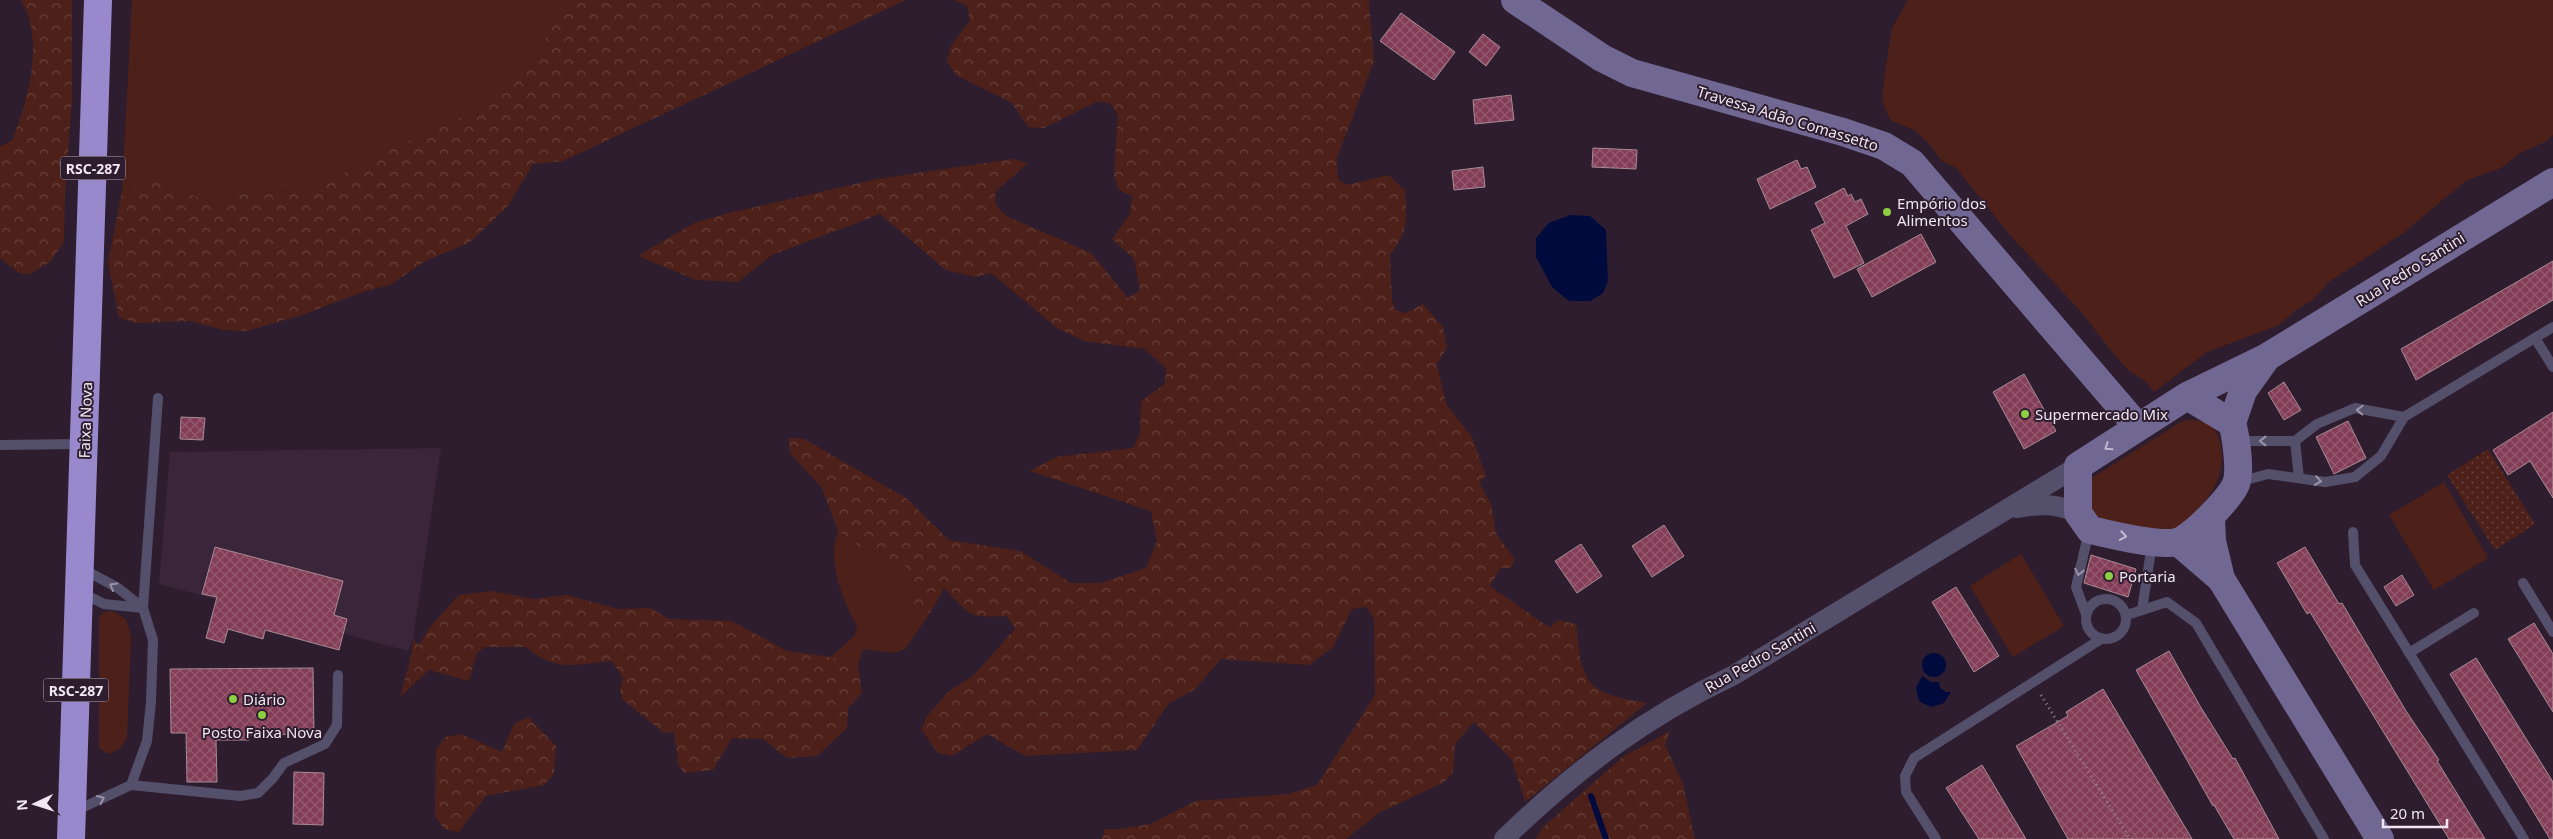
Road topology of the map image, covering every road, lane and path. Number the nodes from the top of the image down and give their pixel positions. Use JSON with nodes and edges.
{"nodes":[{"id":1,"x":98,"y":0,"type":"edge"},
{"id":2,"x":1515,"y":0,"type":"edge"},
{"id":3,"x":2553,"y":182,"type":"edge"},
{"id":4,"x":2553,"y":327,"type":"edge"},
{"id":5,"x":2535,"y":338,"type":"junction"},
{"id":6,"x":2267,"y":357,"type":"junction"},
{"id":7,"x":2553,"y":367,"type":"edge"},
{"id":8,"x":2188,"y":396,"type":"junction"},
{"id":9,"x":158,"y":398,"type":"dead end"},
{"id":10,"x":2404,"y":417,"type":"junction"},
{"id":11,"x":2138,"y":426,"type":"junction"},
{"id":12,"x":2235,"y":432,"type":"junction"},
{"id":13,"x":2295,"y":441,"type":"junction"},
{"id":14,"x":84,"y":444,"type":"junction"},
{"id":15,"x":0,"y":445,"type":"edge"},
{"id":16,"x":2078,"y":466,"type":"junction"},
{"id":17,"x":2299,"y":478,"type":"junction"},
{"id":18,"x":2236,"y":483,"type":"junction"},
{"id":19,"x":2006,"y":510,"type":"junction"},
{"id":20,"x":2211,"y":518,"type":"junction"},
{"id":21,"x":2084,"y":522,"type":"junction"},
{"id":22,"x":2353,"y":532,"type":"dead end"},
{"id":23,"x":2165,"y":542,"type":"junction"},
{"id":24,"x":2221,"y":579,"type":"junction"},
{"id":25,"x":79,"y":580,"type":"junction"},
{"id":26,"x":2523,"y":583,"type":"dead end"},
{"id":27,"x":143,"y":608,"type":"junction"},
{"id":28,"x":2142,"y":610,"type":"junction"},
{"id":29,"x":2474,"y":613,"type":"dead end"},
{"id":30,"x":2086,"y":614,"type":"junction"},
{"id":31,"x":2127,"y":615,"type":"junction"},
{"id":32,"x":2553,"y":632,"type":"edge"},
{"id":33,"x":2102,"y":639,"type":"junction"},
{"id":34,"x":2409,"y":653,"type":"junction"},
{"id":35,"x":338,"y":676,"type":"dead end"},
{"id":36,"x":2032,"y":681,"type":"junction"},
{"id":37,"x":131,"y":785,"type":"junction"},
{"id":38,"x":71,"y":826,"type":"edge"},
{"id":39,"x":1504,"y":839,"type":"edge"},
{"id":40,"x":1936,"y":839,"type":"edge"},
{"id":41,"x":2130,"y":839,"type":"edge"},
{"id":42,"x":2324,"y":839,"type":"edge"},
{"id":43,"x":2380,"y":839,"type":"edge"},
{"id":44,"x":2524,"y":839,"type":"edge"}],
"edges":[{"from":1,"to":14,"type":"highway","name":"Faixa Nova","number":"RSC-287"},
{"from":2,"to":11,"type":"street","name":"Travessa Adão Comassetto"},
{"from":3,"to":6,"type":"street","name":"Rua Pedro Santini"},
{"from":4,"to":5,"type":"lane"},
{"from":5,"to":7,"type":"lane"},
{"from":5,"to":10,"type":"lane"},
{"from":6,"to":8,"type":"street","name":"Rua Pedro Santini"},
{"from":6,"to":12,"type":"street","name":"Rua Pedro Santini"},
{"from":8,"to":11,"type":"street"},
{"from":8,"to":12,"type":"street"},
{"from":9,"to":27,"type":"lane"},
{"from":10,"to":13,"type":"lane","one_way":true},
{"from":17,"to":10,"type":"lane","one_way":true},
{"from":11,"to":16,"type":"street","one_way":true},
{"from":13,"to":12,"type":"lane","one_way":true},
{"from":12,"to":18,"type":"street"},
{"from":13,"to":17,"type":"lane"},
{"from":14,"to":15,"type":"lane"},
{"from":14,"to":25,"type":"highway","name":"Faixa Nova","number":"RSC-287"},
{"from":16,"to":19,"type":"street","name":"Rua Pedro Santini"},
{"from":16,"to":21,"type":"street"},
{"from":17,"to":18,"type":"lane"},
{"from":18,"to":20,"type":"street"},
{"from":19,"to":21,"type":"street","name":"Rua Pedro Santini"},
{"from":19,"to":39,"type":"street","name":"Rua Pedro Santini"},
{"from":20,"to":23,"type":"street"},
{"from":20,"to":24,"type":"street"},
{"from":21,"to":23,"type":"street","one_way":true},
{"from":21,"to":30,"type":"lane","one_way":true},
{"from":22,"to":34,"type":"lane"},
{"from":23,"to":24,"type":"street"},
{"from":23,"to":28,"type":"lane"},
{"from":24,"to":43,"type":"street"},
{"from":27,"to":25,"type":"lane","one_way":true},
{"from":25,"to":27,"type":"lane"},
{"from":25,"to":38,"type":"highway","name":"Faixa Nova","number":"RSC-287"},
{"from":26,"to":32,"type":"lane"},
{"from":27,"to":37,"type":"lane"},
{"from":28,"to":31,"type":"lane"},
{"from":28,"to":42,"type":"lane"},
{"from":29,"to":34,"type":"lane"},
{"from":30,"to":31,"type":"lane"},
{"from":30,"to":33,"type":"lane"},
{"from":31,"to":33,"type":"lane"},
{"from":33,"to":36,"type":"lane"},
{"from":34,"to":44,"type":"lane"},
{"from":35,"to":37,"type":"lane"},
{"from":36,"to":40,"type":"lane"},
{"from":36,"to":41,"type":"path"},
{"from":38,"to":37,"type":"lane","one_way":true}]}
